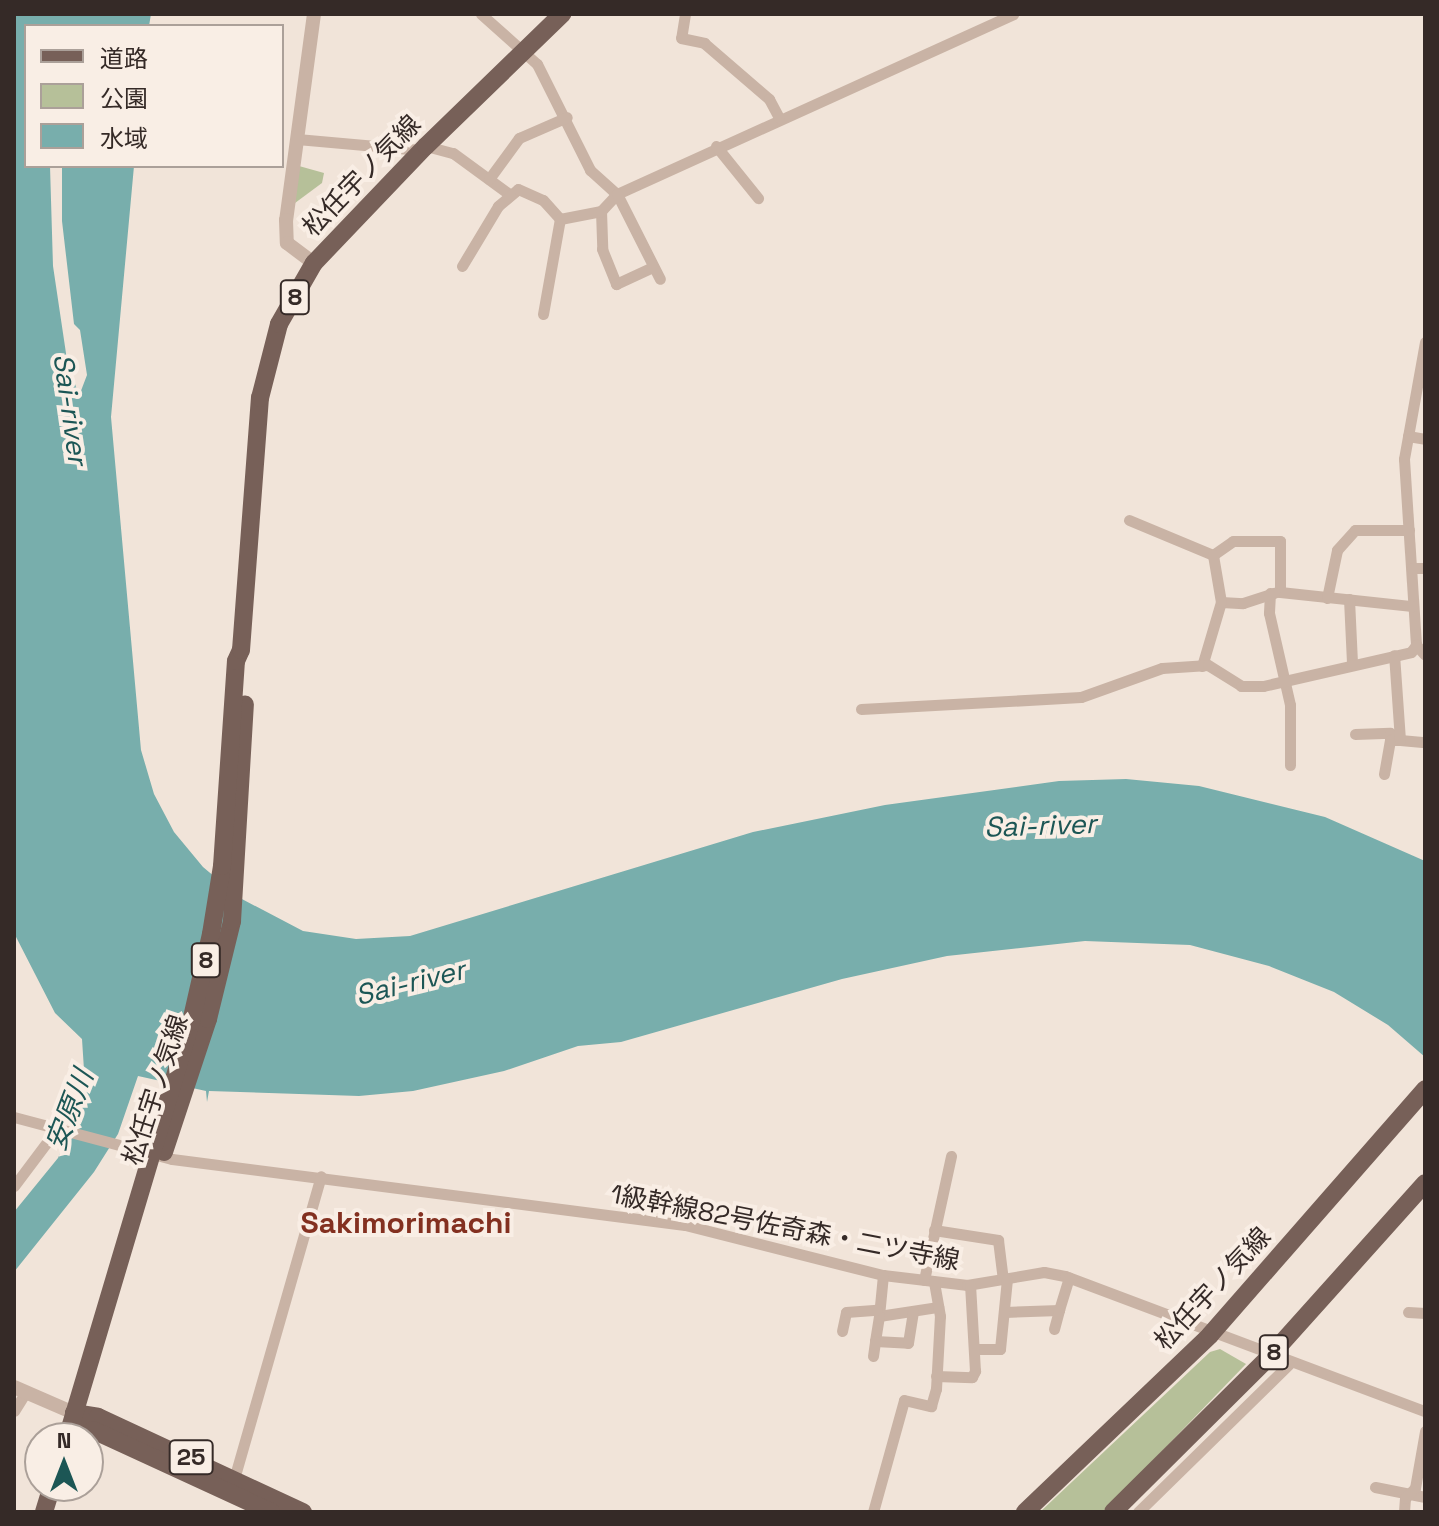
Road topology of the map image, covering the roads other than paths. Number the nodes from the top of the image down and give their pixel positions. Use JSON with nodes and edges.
{"nodes":[{"id":1,"x":314,"y":14,"type":"edge"},
{"id":2,"x":481,"y":14,"type":"edge"},
{"id":3,"x":562,"y":14,"type":"edge"},
{"id":4,"x":685,"y":14,"type":"edge"},
{"id":5,"x":1013,"y":14,"type":"edge"},
{"id":6,"x":524,"y":52,"type":"junction"},
{"id":7,"x":567,"y":117,"type":"junction"},
{"id":8,"x":779,"y":118,"type":"junction"},
{"id":9,"x":297,"y":139,"type":"junction"},
{"id":10,"x":716,"y":146,"type":"junction"},
{"id":11,"x":424,"y":148,"type":"junction"},
{"id":12,"x":489,"y":179,"type":"junction"},
{"id":13,"x":509,"y":194,"type":"junction"},
{"id":14,"x":617,"y":194,"type":"junction"},
{"id":15,"x":758,"y":198,"type":"dead end"},
{"id":16,"x":601,"y":211,"type":"junction"},
{"id":17,"x":560,"y":219,"type":"junction"},
{"id":18,"x":314,"y":263,"type":"junction"},
{"id":19,"x":462,"y":266,"type":"dead end"},
{"id":20,"x":653,"y":267,"type":"junction"},
{"id":21,"x":660,"y":279,"type":"dead end"},
{"id":22,"x":543,"y":314,"type":"dead end"},
{"id":23,"x":1425,"y":342,"type":"edge"},
{"id":24,"x":1423,"y":370,"type":"edge"},
{"id":25,"x":1408,"y":436,"type":"junction"},
{"id":26,"x":1425,"y":439,"type":"edge"},
{"id":27,"x":1129,"y":520,"type":"dead end"},
{"id":28,"x":1409,"y":530,"type":"junction"},
{"id":29,"x":1213,"y":555,"type":"junction"},
{"id":30,"x":1419,"y":568,"type":"edge"},
{"id":31,"x":1275,"y":592,"type":"junction"},
{"id":32,"x":1327,"y":598,"type":"junction"},
{"id":33,"x":1349,"y":599,"type":"junction"},
{"id":34,"x":1221,"y":602,"type":"junction"},
{"id":35,"x":1412,"y":606,"type":"junction"},
{"id":36,"x":1422,"y":650,"type":"edge"},
{"id":37,"x":1394,"y":655,"type":"junction"},
{"id":38,"x":1352,"y":663,"type":"junction"},
{"id":39,"x":1202,"y":666,"type":"junction"},
{"id":40,"x":1285,"y":682,"type":"junction"},
{"id":41,"x":861,"y":709,"type":"dead end"},
{"id":42,"x":1355,"y":734,"type":"dead end"},
{"id":43,"x":1395,"y":740,"type":"junction"},
{"id":44,"x":1425,"y":742,"type":"edge"},
{"id":45,"x":1290,"y":765,"type":"dead end"},
{"id":46,"x":1384,"y":774,"type":"dead end"},
{"id":47,"x":1425,"y":1089,"type":"edge"},
{"id":48,"x":14,"y":1117,"type":"edge"},
{"id":49,"x":59,"y":1131,"type":"junction"},
{"id":50,"x":157,"y":1155,"type":"junction"},
{"id":51,"x":951,"y":1156,"type":"dead end"},
{"id":52,"x":321,"y":1176,"type":"junction"},
{"id":53,"x":1425,"y":1183,"type":"edge"},
{"id":54,"x":14,"y":1186,"type":"edge"},
{"id":55,"x":934,"y":1230,"type":"junction"},
{"id":56,"x":883,"y":1275,"type":"junction"},
{"id":57,"x":1069,"y":1278,"type":"junction"},
{"id":58,"x":1005,"y":1280,"type":"junction"},
{"id":59,"x":929,"y":1281,"type":"junction"},
{"id":60,"x":970,"y":1285,"type":"junction"},
{"id":61,"x":938,"y":1307,"type":"junction"},
{"id":62,"x":1059,"y":1310,"type":"junction"},
{"id":63,"x":913,"y":1311,"type":"junction"},
{"id":64,"x":1005,"y":1312,"type":"junction"},
{"id":65,"x":1408,"y":1312,"type":"dead end"},
{"id":66,"x":878,"y":1313,"type":"junction"},
{"id":67,"x":1425,"y":1313,"type":"edge"},
{"id":68,"x":1054,"y":1329,"type":"dead end"},
{"id":69,"x":842,"y":1331,"type":"dead end"},
{"id":70,"x":1210,"y":1335,"type":"junction"},
{"id":71,"x":875,"y":1341,"type":"junction"},
{"id":72,"x":975,"y":1349,"type":"junction"},
{"id":73,"x":873,"y":1356,"type":"dead end"},
{"id":74,"x":1270,"y":1356,"type":"junction"},
{"id":75,"x":1289,"y":1364,"type":"junction"},
{"id":76,"x":936,"y":1376,"type":"junction"},
{"id":77,"x":20,"y":1389,"type":"edge"},
{"id":78,"x":14,"y":1411,"type":"edge"},
{"id":79,"x":1425,"y":1411,"type":"edge"},
{"id":80,"x":74,"y":1413,"type":"junction"},
{"id":81,"x":71,"y":1422,"type":"edge"},
{"id":82,"x":1425,"y":1431,"type":"edge"},
{"id":83,"x":234,"y":1479,"type":"junction"},
{"id":84,"x":1375,"y":1487,"type":"dead end"},
{"id":85,"x":1410,"y":1494,"type":"junction"},
{"id":86,"x":1425,"y":1497,"type":"edge"},
{"id":87,"x":1127,"y":1509,"type":"edge"},
{"id":88,"x":271,"y":1512,"type":"edge"},
{"id":89,"x":303,"y":1512,"type":"edge"},
{"id":90,"x":873,"y":1512,"type":"edge"},
{"id":91,"x":1025,"y":1512,"type":"edge"},
{"id":92,"x":1404,"y":1512,"type":"edge"}],
"edges":[{"from":1,"to":9,"type":"street"},
{"from":2,"to":6,"type":"street"},
{"from":3,"to":6,"type":"main road","name":"松任宇ノ気線","number":"8"},
{"from":4,"to":8,"type":"street"},
{"from":5,"to":8,"type":"street"},
{"from":6,"to":7,"type":"street"},
{"from":6,"to":11,"type":"main road","name":"松任宇ノ気線","number":"8"},
{"from":7,"to":12,"type":"street"},
{"from":7,"to":14,"type":"street"},
{"from":8,"to":10,"type":"street"},
{"from":9,"to":11,"type":"street"},
{"from":9,"to":18,"type":"street"},
{"from":10,"to":14,"type":"street"},
{"from":10,"to":15,"type":"street"},
{"from":11,"to":12,"type":"street"},
{"from":11,"to":18,"type":"main road","name":"松任宇ノ気線","number":"8"},
{"from":12,"to":13,"type":"street"},
{"from":13,"to":17,"type":"street"},
{"from":13,"to":19,"type":"street"},
{"from":14,"to":16,"type":"street"},
{"from":14,"to":20,"type":"street"},
{"from":16,"to":17,"type":"street"},
{"from":16,"to":20,"type":"street"},
{"from":17,"to":22,"type":"street"},
{"from":18,"to":50,"type":"main road","name":"松任宇ノ気線","number":"8"},
{"from":20,"to":21,"type":"street"},
{"from":23,"to":24,"type":"street"},
{"from":24,"to":25,"type":"street"},
{"from":25,"to":26,"type":"street"},
{"from":25,"to":28,"type":"street"},
{"from":27,"to":29,"type":"street"},
{"from":28,"to":30,"type":"street"},
{"from":28,"to":32,"type":"street"},
{"from":29,"to":31,"type":"street"},
{"from":29,"to":34,"type":"street"},
{"from":30,"to":35,"type":"street"},
{"from":31,"to":32,"type":"street"},
{"from":31,"to":34,"type":"street"},
{"from":31,"to":40,"type":"street"},
{"from":32,"to":33,"type":"street"},
{"from":33,"to":35,"type":"street"},
{"from":33,"to":38,"type":"street"},
{"from":34,"to":39,"type":"street"},
{"from":35,"to":36,"type":"street"},
{"from":36,"to":37,"type":"street"},
{"from":37,"to":38,"type":"street"},
{"from":37,"to":43,"type":"street"},
{"from":38,"to":40,"type":"street"},
{"from":39,"to":40,"type":"street"},
{"from":39,"to":41,"type":"street"},
{"from":40,"to":45,"type":"street"},
{"from":42,"to":43,"type":"street"},
{"from":43,"to":44,"type":"street"},
{"from":43,"to":46,"type":"street"},
{"from":47,"to":70,"type":"main road","name":"松任宇ノ気線","number":"8"},
{"from":48,"to":49,"type":"street","name":"1級幹線82号佐奇森・二ツ寺線"},
{"from":49,"to":50,"type":"street","name":"1級幹線82号佐奇森・二ツ寺線"},
{"from":49,"to":54,"type":"street"},
{"from":50,"to":52,"type":"street","name":"1級幹線82号佐奇森・二ツ寺線"},
{"from":50,"to":80,"type":"main road","name":"松任宇ノ気線","number":"8"},
{"from":51,"to":55,"type":"street"},
{"from":52,"to":56,"type":"street","name":"1級幹線82号佐奇森・二ツ寺線"},
{"from":52,"to":83,"type":"street"},
{"from":53,"to":74,"type":"main road","number":"8"},
{"from":55,"to":58,"type":"street"},
{"from":55,"to":59,"type":"street"},
{"from":56,"to":59,"type":"street","name":"1級幹線82号佐奇森・二ツ寺線"},
{"from":56,"to":66,"type":"street"},
{"from":57,"to":58,"type":"street","name":"1級幹線82号佐奇森・二ツ寺線"},
{"from":57,"to":62,"type":"street"},
{"from":57,"to":70,"type":"street","name":"1級幹線82号佐奇森・二ツ寺線"},
{"from":58,"to":60,"type":"street","name":"1級幹線82号佐奇森・二ツ寺線"},
{"from":58,"to":64,"type":"street"},
{"from":59,"to":60,"type":"street","name":"1級幹線82号佐奇森・二ツ寺線"},
{"from":59,"to":61,"type":"street"},
{"from":60,"to":72,"type":"street"},
{"from":61,"to":63,"type":"street"},
{"from":61,"to":76,"type":"street"},
{"from":62,"to":64,"type":"street"},
{"from":62,"to":68,"type":"street"},
{"from":63,"to":66,"type":"street"},
{"from":63,"to":71,"type":"street"},
{"from":64,"to":72,"type":"street"},
{"from":65,"to":67,"type":"street"},
{"from":66,"to":69,"type":"street"},
{"from":66,"to":71,"type":"street"},
{"from":70,"to":74,"type":"street","name":"1級幹線82号佐奇森・二ツ寺線"},
{"from":70,"to":91,"type":"main road","name":"松任宇ノ気線","number":"8"},
{"from":71,"to":73,"type":"street"},
{"from":72,"to":76,"type":"street"},
{"from":74,"to":75,"type":"street","name":"1級幹線82号佐奇森・二ツ寺線"},
{"from":74,"to":87,"type":"main road","number":"8"},
{"from":75,"to":79,"type":"street","name":"1級幹線82号佐奇森・二ツ寺線"},
{"from":75,"to":87,"type":"street"},
{"from":76,"to":90,"type":"street"},
{"from":77,"to":78,"type":"street"},
{"from":77,"to":80,"type":"street"},
{"from":80,"to":81,"type":"main road","name":"松任宇ノ気線","number":"8"},
{"from":80,"to":83,"type":"main road","number":"25"},
{"from":80,"to":88,"type":"main road","number":"25"},
{"from":82,"to":85,"type":"street"},
{"from":83,"to":89,"type":"main road","number":"25"},
{"from":84,"to":85,"type":"street"},
{"from":85,"to":86,"type":"street"},
{"from":85,"to":92,"type":"street"}]}
